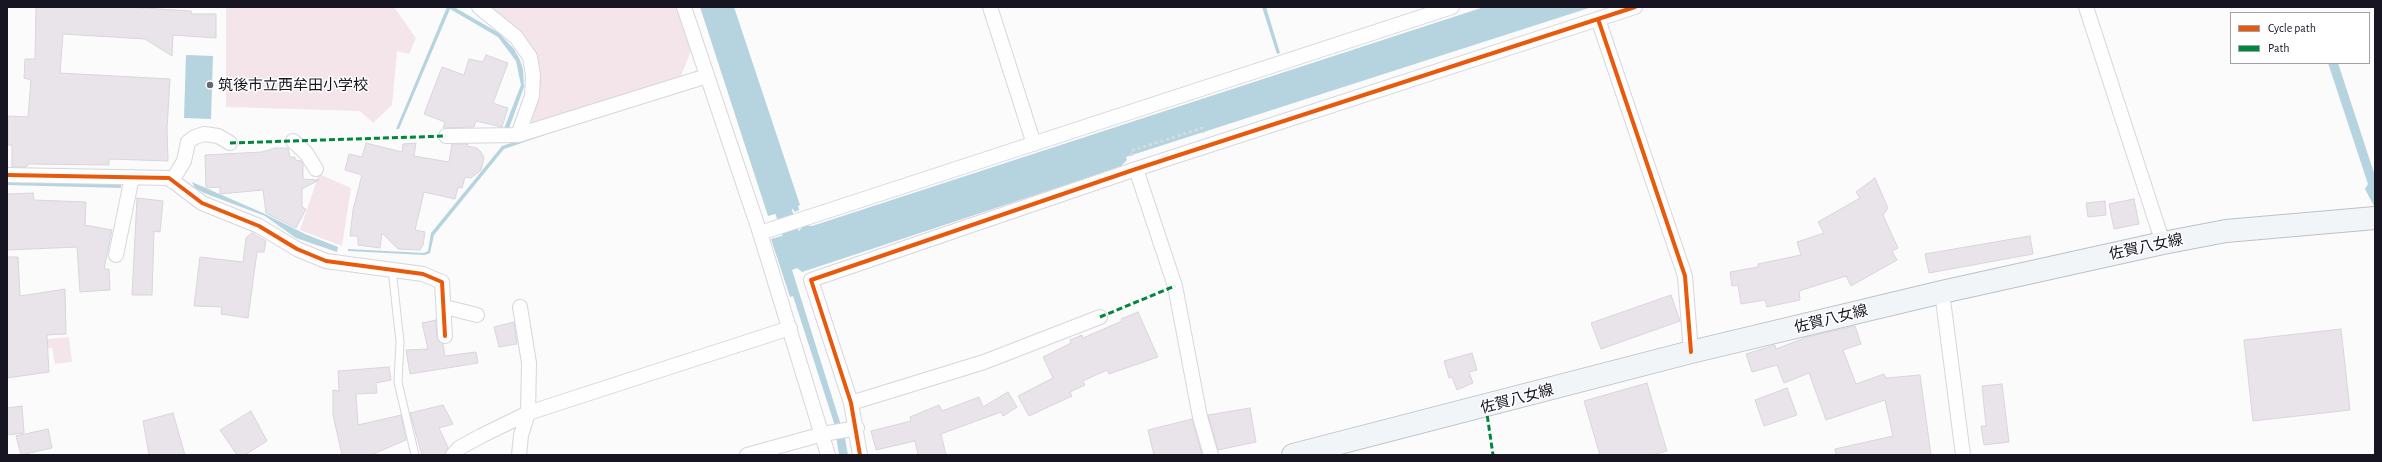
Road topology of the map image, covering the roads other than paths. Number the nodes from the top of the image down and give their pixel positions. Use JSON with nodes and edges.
{"nodes":[{"id":1,"x":479,"y":7,"type":"edge"},
{"id":2,"x":684,"y":7,"type":"edge"},
{"id":3,"x":990,"y":7,"type":"edge"},
{"id":4,"x":1452,"y":7,"type":"edge"},
{"id":5,"x":1635,"y":7,"type":"edge"},
{"id":6,"x":2086,"y":7,"type":"edge"},
{"id":7,"x":1598,"y":19,"type":"junction"},
{"id":8,"x":707,"y":76,"type":"junction"},
{"id":9,"x":518,"y":135,"type":"junction"},
{"id":10,"x":446,"y":136,"type":"dead end"},
{"id":11,"x":293,"y":141,"type":"dead end"},
{"id":12,"x":230,"y":143,"type":"dead end"},
{"id":13,"x":1034,"y":144,"type":"junction"},
{"id":14,"x":1134,"y":165,"type":"junction"},
{"id":15,"x":316,"y":169,"type":"dead end"},
{"id":16,"x":7,"y":175,"type":"edge"},
{"id":17,"x":132,"y":177,"type":"junction"},
{"id":18,"x":172,"y":181,"type":"junction"},
{"id":19,"x":2375,"y":218,"type":"edge"},
{"id":20,"x":760,"y":232,"type":"junction"},
{"id":21,"x":2163,"y":243,"type":"junction"},
{"id":22,"x":116,"y":255,"type":"dead end"},
{"id":23,"x":392,"y":269,"type":"junction"},
{"id":24,"x":1942,"y":292,"type":"junction"},
{"id":25,"x":445,"y":307,"type":"junction"},
{"id":26,"x":520,"y":307,"type":"dead end"},
{"id":27,"x":477,"y":315,"type":"dead end"},
{"id":28,"x":1100,"y":317,"type":"dead end"},
{"id":29,"x":790,"y":328,"type":"junction"},
{"id":30,"x":445,"y":336,"type":"dead end"},
{"id":31,"x":1691,"y":352,"type":"junction"},
{"id":32,"x":850,"y":403,"type":"junction"},
{"id":33,"x":528,"y":413,"type":"junction"},
{"id":34,"x":857,"y":428,"type":"junction"},
{"id":35,"x":823,"y":434,"type":"junction"},
{"id":36,"x":415,"y":455,"type":"edge"},
{"id":37,"x":453,"y":455,"type":"edge"},
{"id":38,"x":519,"y":455,"type":"edge"},
{"id":39,"x":747,"y":455,"type":"edge"},
{"id":40,"x":828,"y":455,"type":"edge"},
{"id":41,"x":860,"y":455,"type":"edge"},
{"id":42,"x":1211,"y":455,"type":"edge"},
{"id":43,"x":1293,"y":455,"type":"edge"},
{"id":44,"x":1963,"y":455,"type":"edge"}],
"edges":[{"from":1,"to":9,"type":"street"},
{"from":2,"to":8,"type":"street"},
{"from":3,"to":13,"type":"street"},
{"from":4,"to":13,"type":"street"},
{"from":5,"to":7,"type":"street"},
{"from":6,"to":21,"type":"street"},
{"from":7,"to":14,"type":"street"},
{"from":7,"to":31,"type":"street"},
{"from":8,"to":9,"type":"street"},
{"from":8,"to":20,"type":"street"},
{"from":9,"to":10,"type":"street"},
{"from":11,"to":15,"type":"street"},
{"from":12,"to":18,"type":"street"},
{"from":13,"to":20,"type":"street"},
{"from":14,"to":32,"type":"street"},
{"from":14,"to":42,"type":"street"},
{"from":16,"to":17,"type":"street"},
{"from":17,"to":18,"type":"street"},
{"from":17,"to":22,"type":"street"},
{"from":18,"to":23,"type":"street"},
{"from":19,"to":21,"type":"main road","name":"佐賀八女線"},
{"from":20,"to":29,"type":"street"},
{"from":21,"to":24,"type":"main road","name":"佐賀八女線"},
{"from":23,"to":25,"type":"street"},
{"from":23,"to":36,"type":"lane"},
{"from":24,"to":31,"type":"main road","name":"佐賀八女線"},
{"from":24,"to":44,"type":"street"},
{"from":25,"to":27,"type":"street"},
{"from":25,"to":30,"type":"street"},
{"from":26,"to":33,"type":"street"},
{"from":28,"to":32,"type":"street"},
{"from":29,"to":33,"type":"street"},
{"from":29,"to":35,"type":"street"},
{"from":31,"to":43,"type":"main road","name":"佐賀八女線"},
{"from":32,"to":34,"type":"street"},
{"from":33,"to":37,"type":"street"},
{"from":33,"to":38,"type":"street"},
{"from":34,"to":35,"type":"street"},
{"from":34,"to":41,"type":"street"},
{"from":35,"to":39,"type":"street"},
{"from":35,"to":40,"type":"street"}]}
